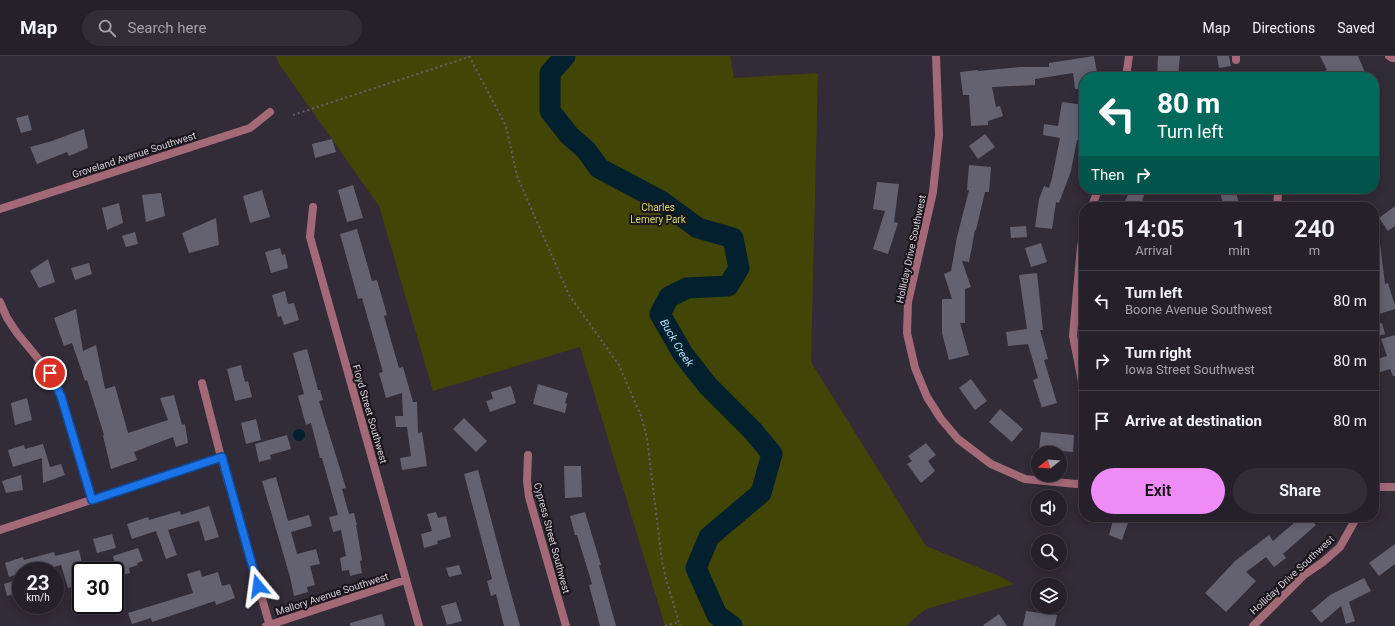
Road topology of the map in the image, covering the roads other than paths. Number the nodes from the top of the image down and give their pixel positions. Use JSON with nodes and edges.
{"nodes":[{"id":1,"x":936,"y":56,"type":"edge"},
{"id":2,"x":1129,"y":56,"type":"edge"},
{"id":3,"x":1389,"y":56,"type":"edge"},
{"id":4,"x":1395,"y":58,"type":"edge"},
{"id":5,"x":1127,"y":72,"type":"edge"},
{"id":6,"x":270,"y":112,"type":"dead end"},
{"id":7,"x":1278,"y":194,"type":"dead end"},
{"id":8,"x":1277,"y":202,"type":"edge"},
{"id":9,"x":314,"y":207,"type":"dead end"},
{"id":10,"x":0,"y":209,"type":"edge"},
{"id":11,"x":1079,"y":282,"type":"edge"},
{"id":12,"x":0,"y":302,"type":"edge"},
{"id":13,"x":1079,"y":367,"type":"edge"},
{"id":14,"x":202,"y":383,"type":"dead end"},
{"id":15,"x":528,"y":455,"type":"dead end"},
{"id":16,"x":222,"y":457,"type":"junction"},
{"id":17,"x":1079,"y":484,"type":"edge"},
{"id":18,"x":1379,"y":487,"type":"edge"},
{"id":19,"x":1395,"y":487,"type":"edge"},
{"id":20,"x":92,"y":500,"type":"junction"},
{"id":21,"x":1354,"y":522,"type":"edge"},
{"id":22,"x":0,"y":530,"type":"edge"},
{"id":23,"x":405,"y":580,"type":"junction"},
{"id":24,"x":268,"y":626,"type":"edge"},
{"id":25,"x":419,"y":626,"type":"edge"},
{"id":26,"x":566,"y":626,"type":"edge"},
{"id":27,"x":1253,"y":626,"type":"edge"}],
"edges":[{"from":1,"to":17,"type":"street","name":"Holliday Drive Southwest"},
{"from":2,"to":5,"type":"street"},
{"from":3,"to":4,"type":"street"},
{"from":6,"to":10,"type":"street","name":"Groveland Avenue Southwest"},
{"from":7,"to":8,"type":"street"},
{"from":9,"to":23,"type":"street","name":"Floyd Street Southwest"},
{"from":11,"to":13,"type":"street"},
{"from":12,"to":20,"type":"street"},
{"from":14,"to":16,"type":"street"},
{"from":15,"to":26,"type":"street","name":"Cypress Street Southwest"},
{"from":16,"to":20,"type":"street"},
{"from":16,"to":24,"type":"street"},
{"from":18,"to":19,"type":"street"},
{"from":20,"to":22,"type":"street"},
{"from":21,"to":27,"type":"street","name":"Holliday Drive Southwest"},
{"from":23,"to":24,"type":"street","name":"Mallory Avenue Southwest"},
{"from":23,"to":25,"type":"street","name":"Floyd Street Southwest"}]}
